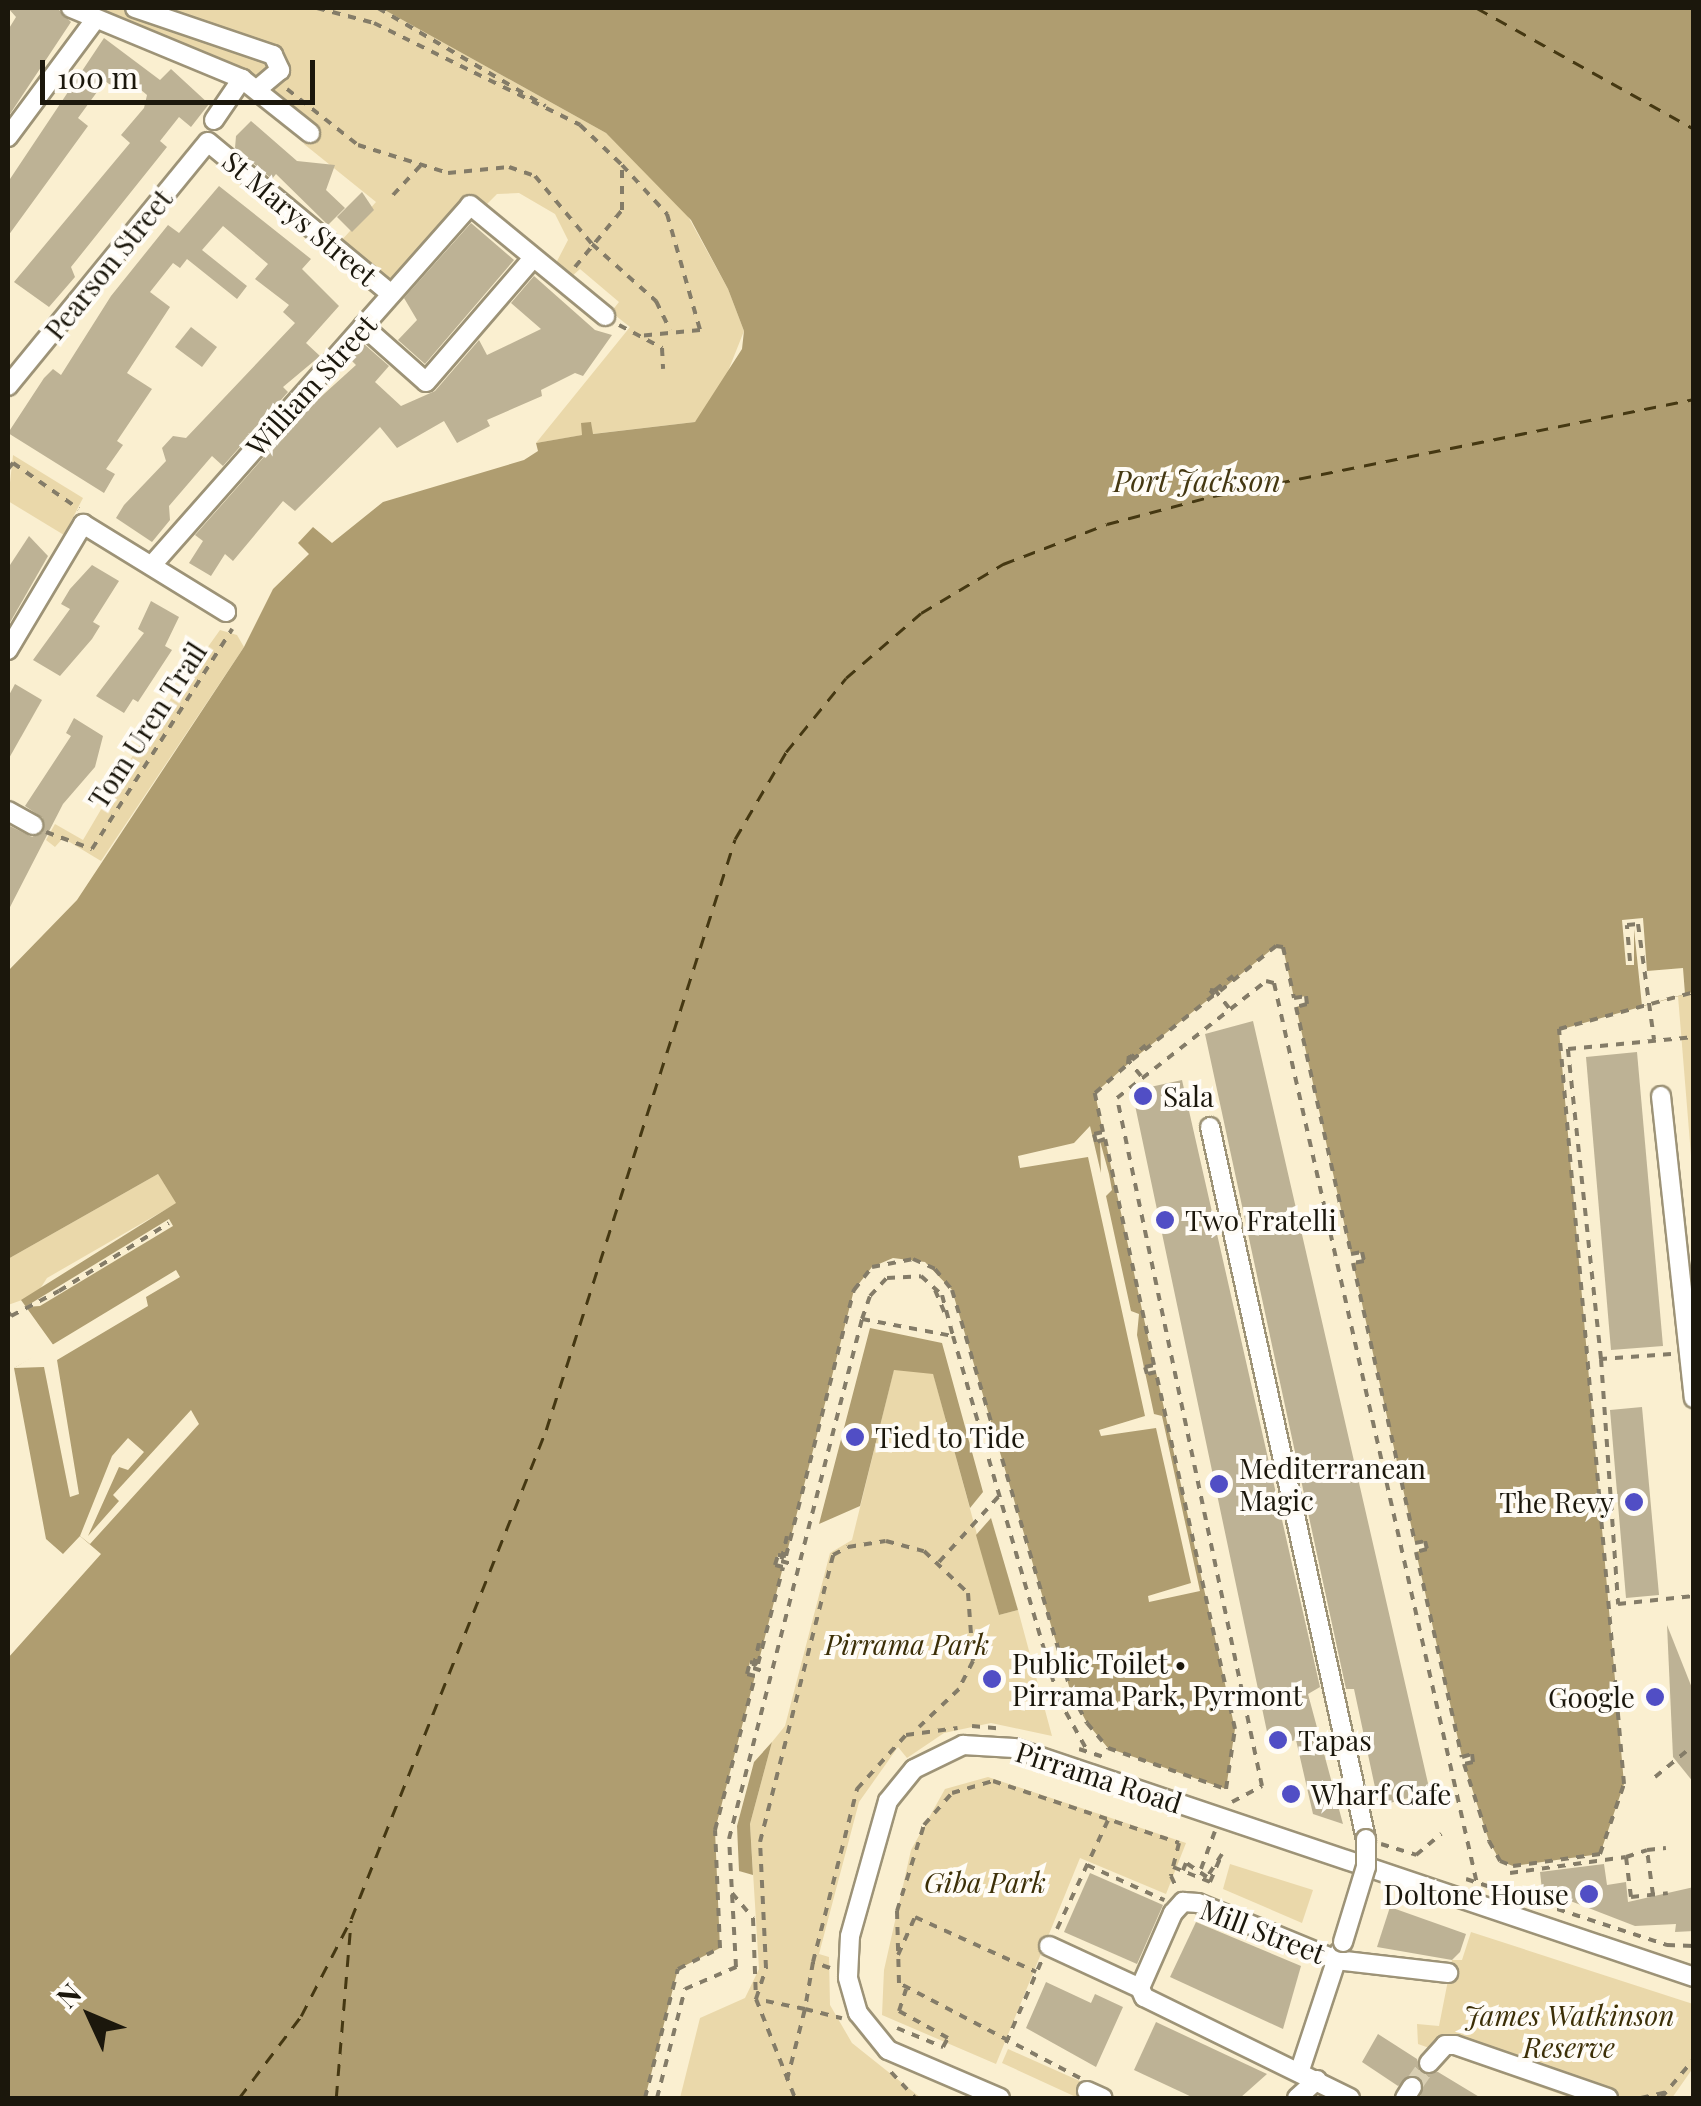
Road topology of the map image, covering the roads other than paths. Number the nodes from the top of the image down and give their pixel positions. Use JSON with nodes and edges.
{"nodes":[{"id":1,"x":71,"y":8,"type":"edge"},
{"id":2,"x":135,"y":8,"type":"edge"},
{"id":3,"x":94,"y":21,"type":"junction"},
{"id":4,"x":250,"y":84,"type":"junction"},
{"id":5,"x":214,"y":120,"type":"dead end"},
{"id":6,"x":310,"y":133,"type":"dead end"},
{"id":7,"x":8,"y":137,"type":"edge"},
{"id":8,"x":208,"y":142,"type":"joint"},
{"id":9,"x":533,"y":258,"type":"junction"},
{"id":10,"x":391,"y":294,"type":"junction"},
{"id":11,"x":605,"y":316,"type":"dead end"},
{"id":12,"x":363,"y":326,"type":"junction"},
{"id":13,"x":8,"y":386,"type":"edge"},
{"id":14,"x":152,"y":565,"type":"junction"},
{"id":15,"x":226,"y":612,"type":"road end"},
{"id":16,"x":8,"y":650,"type":"edge"},
{"id":17,"x":8,"y":811,"type":"edge"},
{"id":18,"x":33,"y":826,"type":"road end"},
{"id":19,"x":1661,"y":1096,"type":"dead end"},
{"id":20,"x":1210,"y":1128,"type":"dead end"},
{"id":21,"x":1694,"y":1216,"type":"edge"},
{"id":22,"x":1674,"y":1220,"type":"junction"},
{"id":23,"x":1692,"y":1371,"type":"edge"},
{"id":24,"x":1694,"y":1398,"type":"edge"},
{"id":25,"x":1048,"y":1946,"type":"road end"},
{"id":26,"x":1340,"y":1951,"type":"junction"},
{"id":27,"x":1448,"y":1973,"type":"dead end"},
{"id":28,"x":1694,"y":1976,"type":"edge"},
{"id":29,"x":1142,"y":1993,"type":"junction"},
{"id":30,"x":1429,"y":2063,"type":"tunnel mouth"},
{"id":31,"x":1300,"y":2070,"type":"junction"},
{"id":32,"x":1318,"y":2080,"type":"junction"},
{"id":33,"x":1000,"y":2098,"type":"edge"},
{"id":34,"x":1296,"y":2098,"type":"edge"},
{"id":35,"x":1347,"y":2098,"type":"edge"},
{"id":36,"x":1608,"y":2098,"type":"edge"}],
"edges":[{"from":1,"to":3,"type":"street"},
{"from":2,"to":4,"type":"street"},
{"from":3,"to":4,"type":"street"},
{"from":3,"to":7,"type":"street"},
{"from":4,"to":5,"type":"street"},
{"from":4,"to":6,"type":"street"},
{"from":8,"to":10,"type":"street","name":"St Marys Street"},
{"from":8,"to":13,"type":"street","name":"Pearson Street"},
{"from":9,"to":10,"type":"street","name":"William Street"},
{"from":9,"to":11,"type":"street"},
{"from":9,"to":12,"type":"street"},
{"from":10,"to":12,"type":"street","name":"William Street"},
{"from":12,"to":14,"type":"street","name":"William Street"},
{"from":14,"to":15,"type":"street"},
{"from":14,"to":16,"type":"street"},
{"from":17,"to":18,"type":"street"},
{"from":19,"to":22,"type":"street"},
{"from":20,"to":26,"type":"street","bridge":true},
{"from":21,"to":22,"type":"street"},
{"from":22,"to":23,"type":"street"},
{"from":23,"to":24,"type":"street"},
{"from":25,"to":29,"type":"street"},
{"from":26,"to":27,"type":"street","name":"Mill Street"},
{"from":26,"to":29,"type":"street","name":"Mill Street"},
{"from":26,"to":31,"type":"street"},
{"from":28,"to":33,"type":"street","name":"Pirrama Road"},
{"from":29,"to":31,"type":"street"},
{"from":30,"to":36,"type":"street"},
{"from":31,"to":32,"type":"street"},
{"from":32,"to":34,"type":"street"},
{"from":32,"to":35,"type":"street"}]}
